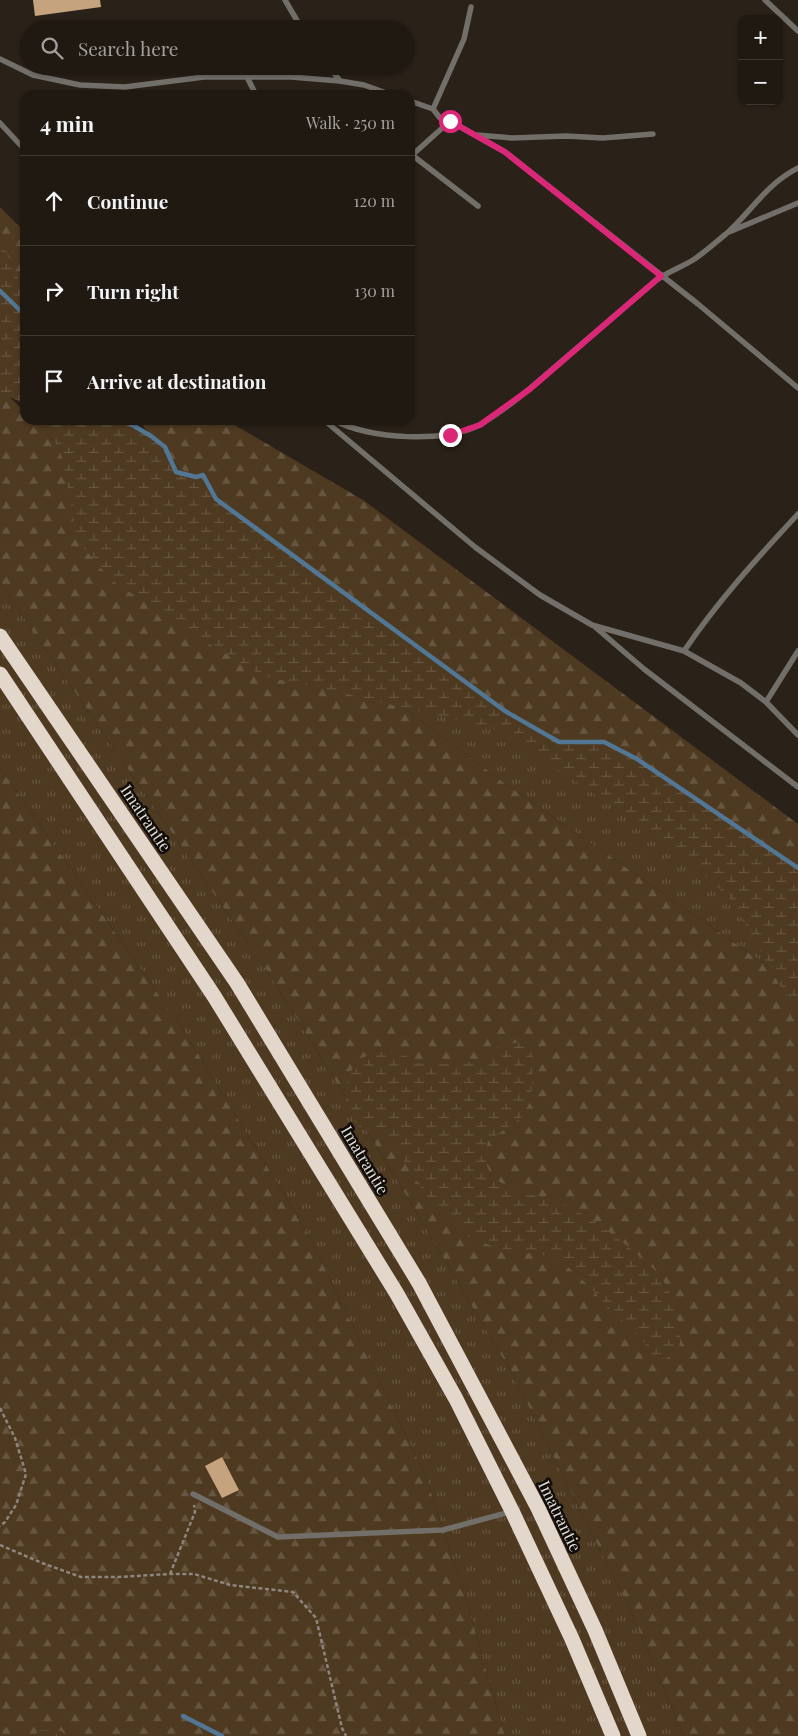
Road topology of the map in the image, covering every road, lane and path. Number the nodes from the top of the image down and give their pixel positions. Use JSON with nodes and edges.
{"nodes":[{"id":1,"x":285,"y":0,"type":"edge"},
{"id":2,"x":765,"y":0,"type":"edge"},
{"id":3,"x":471,"y":8,"type":"dead end"},
{"id":4,"x":297,"y":20,"type":"edge"},
{"id":5,"x":798,"y":31,"type":"edge"},
{"id":6,"x":0,"y":59,"type":"edge"},
{"id":7,"x":20,"y":69,"type":"edge"},
{"id":8,"x":33,"y":75,"type":"edge"},
{"id":9,"x":336,"y":75,"type":"edge"},
{"id":10,"x":247,"y":77,"type":"junction"},
{"id":11,"x":340,"y":80,"type":"junction"},
{"id":12,"x":254,"y":90,"type":"edge"},
{"id":13,"x":376,"y":90,"type":"edge"},
{"id":14,"x":415,"y":103,"type":"edge"},
{"id":15,"x":433,"y":109,"type":"junction"},
{"id":16,"x":450,"y":121,"type":"junction"},
{"id":17,"x":0,"y":123,"type":"edge"},
{"id":18,"x":653,"y":134,"type":"dead end"},
{"id":19,"x":475,"y":135,"type":"junction"},
{"id":20,"x":20,"y":145,"type":"edge"},
{"id":21,"x":415,"y":152,"type":"edge"},
{"id":22,"x":415,"y":159,"type":"edge"},
{"id":23,"x":798,"y":168,"type":"edge"},
{"id":24,"x":798,"y":203,"type":"edge"},
{"id":25,"x":478,"y":206,"type":"dead end"},
{"id":26,"x":727,"y":233,"type":"junction"},
{"id":27,"x":661,"y":276,"type":"junction"},
{"id":28,"x":798,"y":388,"type":"edge"},
{"id":29,"x":330,"y":425,"type":"edge"},
{"id":30,"x":344,"y":425,"type":"edge"},
{"id":31,"x":798,"y":514,"type":"edge"},
{"id":32,"x":592,"y":625,"type":"junction"},
{"id":33,"x":0,"y":636,"type":"edge"},
{"id":34,"x":684,"y":651,"type":"junction"},
{"id":35,"x":798,"y":652,"type":"edge"},
{"id":36,"x":0,"y":674,"type":"edge"},
{"id":37,"x":766,"y":702,"type":"junction"},
{"id":38,"x":798,"y":736,"type":"edge"},
{"id":39,"x":798,"y":787,"type":"edge"},
{"id":40,"x":0,"y":1408,"type":"edge"},
{"id":41,"x":193,"y":1494,"type":"dead end"},
{"id":42,"x":512,"y":1511,"type":"junction"},
{"id":43,"x":195,"y":1512,"type":"dead end"},
{"id":44,"x":0,"y":1526,"type":"edge"},
{"id":45,"x":0,"y":1544,"type":"edge"},
{"id":46,"x":170,"y":1574,"type":"junction"},
{"id":47,"x":346,"y":1736,"type":"edge"},
{"id":48,"x":613,"y":1736,"type":"edge"},
{"id":49,"x":639,"y":1736,"type":"edge"}],
"edges":[{"from":1,"to":4,"type":"lane"},
{"from":2,"to":5,"type":"lane"},
{"from":3,"to":15,"type":"lane"},
{"from":6,"to":7,"type":"lane"},
{"from":8,"to":10,"type":"lane"},
{"from":9,"to":11,"type":"lane"},
{"from":10,"to":11,"type":"lane"},
{"from":10,"to":12,"type":"lane"},
{"from":11,"to":13,"type":"lane"},
{"from":14,"to":15,"type":"lane"},
{"from":15,"to":16,"type":"lane"},
{"from":16,"to":19,"type":"lane"},
{"from":16,"to":21,"type":"lane"},
{"from":17,"to":20,"type":"lane"},
{"from":18,"to":19,"type":"lane"},
{"from":19,"to":27,"type":"lane"},
{"from":22,"to":25,"type":"lane"},
{"from":23,"to":26,"type":"lane"},
{"from":24,"to":26,"type":"lane"},
{"from":26,"to":27,"type":"lane"},
{"from":27,"to":28,"type":"lane"},
{"from":27,"to":30,"type":"lane"},
{"from":29,"to":32,"type":"lane"},
{"from":31,"to":34,"type":"lane"},
{"from":32,"to":34,"type":"lane"},
{"from":32,"to":39,"type":"lane"},
{"from":33,"to":49,"type":"highway","name":"Imatrantie"},
{"from":34,"to":37,"type":"lane"},
{"from":35,"to":37,"type":"lane"},
{"from":36,"to":42,"type":"highway"},
{"from":37,"to":38,"type":"lane"},
{"from":40,"to":44,"type":"path"},
{"from":41,"to":42,"type":"lane"},
{"from":42,"to":48,"type":"highway"},
{"from":43,"to":46,"type":"path"},
{"from":45,"to":46,"type":"path"},
{"from":46,"to":47,"type":"path"}]}
